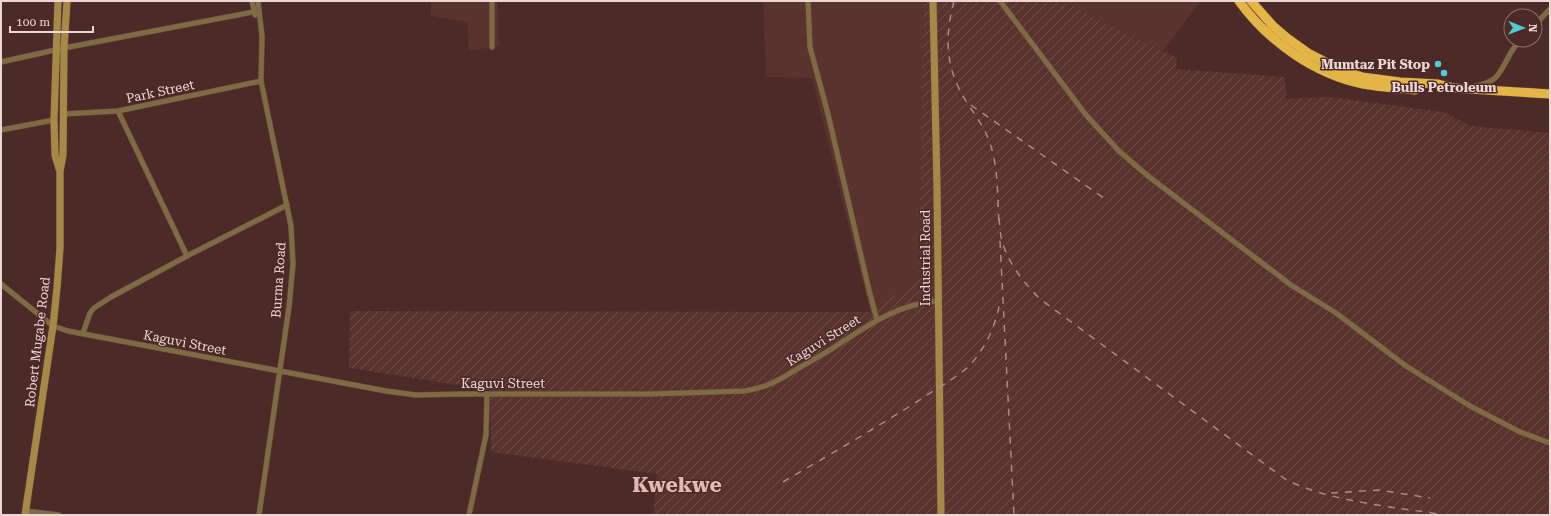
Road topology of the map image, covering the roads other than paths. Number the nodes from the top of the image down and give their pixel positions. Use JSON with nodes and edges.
{"nodes":[{"id":1,"x":58,"y":1,"type":"edge"},
{"id":2,"x":67,"y":1,"type":"edge"},
{"id":3,"x":252,"y":1,"type":"edge"},
{"id":4,"x":258,"y":1,"type":"edge"},
{"id":5,"x":492,"y":1,"type":"edge"},
{"id":6,"x":496,"y":1,"type":"edge"},
{"id":7,"x":808,"y":1,"type":"edge"},
{"id":8,"x":933,"y":1,"type":"edge"},
{"id":9,"x":1000,"y":1,"type":"edge"},
{"id":10,"x":1239,"y":1,"type":"edge"},
{"id":11,"x":1251,"y":1,"type":"edge"},
{"id":12,"x":1550,"y":9,"type":"edge"},
{"id":13,"x":257,"y":12,"type":"junction"},
{"id":14,"x":492,"y":13,"type":"junction"},
{"id":15,"x":1543,"y":16,"type":"edge"},
{"id":16,"x":492,"y":47,"type":"dead end"},
{"id":17,"x":64,"y":48,"type":"junction"},
{"id":18,"x":1514,"y":48,"type":"edge"},
{"id":19,"x":56,"y":50,"type":"junction"},
{"id":20,"x":1,"y":62,"type":"edge"},
{"id":21,"x":261,"y":82,"type":"junction"},
{"id":22,"x":1454,"y":88,"type":"junction"},
{"id":23,"x":1464,"y":88,"type":"junction"},
{"id":24,"x":1550,"y":94,"type":"edge"},
{"id":25,"x":118,"y":111,"type":"junction"},
{"id":26,"x":63,"y":114,"type":"junction"},
{"id":27,"x":54,"y":120,"type":"junction"},
{"id":28,"x":1,"y":130,"type":"edge"},
{"id":29,"x":60,"y":171,"type":"junction"},
{"id":30,"x":287,"y":205,"type":"junction"},
{"id":31,"x":187,"y":256,"type":"junction"},
{"id":32,"x":1,"y":284,"type":"edge"},
{"id":33,"x":938,"y":301,"type":"junction"},
{"id":34,"x":877,"y":320,"type":"junction"},
{"id":35,"x":53,"y":326,"type":"junction"},
{"id":36,"x":83,"y":333,"type":"junction"},
{"id":37,"x":278,"y":372,"type":"junction"},
{"id":38,"x":487,"y":394,"type":"junction"},
{"id":39,"x":1550,"y":443,"type":"edge"},
{"id":40,"x":26,"y":513,"type":"edge"},
{"id":41,"x":59,"y":515,"type":"edge"},
{"id":42,"x":259,"y":515,"type":"edge"},
{"id":43,"x":469,"y":515,"type":"edge"},
{"id":44,"x":941,"y":515,"type":"edge"}],
"edges":[{"from":1,"to":19,"type":"main road","name":"Robert Mugabe Road"},
{"from":2,"to":17,"type":"main road","name":"Robert Mugabe Road"},
{"from":3,"to":13,"type":"street"},
{"from":4,"to":13,"type":"street"},
{"from":5,"to":14,"type":"street"},
{"from":6,"to":14,"type":"street"},
{"from":7,"to":34,"type":"street"},
{"from":8,"to":33,"type":"main road","name":"Industrial Road"},
{"from":9,"to":39,"type":"street"},
{"from":10,"to":22,"type":"highway"},
{"from":11,"to":22,"type":"highway"},
{"from":12,"to":15,"type":"street"},
{"from":13,"to":17,"type":"street"},
{"from":13,"to":21,"type":"street","name":"Burma Road"},
{"from":14,"to":16,"type":"street"},
{"from":17,"to":19,"type":"street"},
{"from":17,"to":26,"type":"main road","name":"Robert Mugabe Road"},
{"from":18,"to":23,"type":"street"},
{"from":19,"to":20,"type":"street"},
{"from":19,"to":27,"type":"main road","name":"Robert Mugabe Road"},
{"from":21,"to":25,"type":"street","name":"Park Street"},
{"from":21,"to":30,"type":"street","name":"Burma Road"},
{"from":22,"to":23,"type":"highway"},
{"from":23,"to":24,"type":"highway"},
{"from":25,"to":26,"type":"street","name":"Park Street"},
{"from":25,"to":31,"type":"street"},
{"from":26,"to":29,"type":"main road","name":"Robert Mugabe Road"},
{"from":27,"to":28,"type":"street"},
{"from":27,"to":29,"type":"main road","name":"Robert Mugabe Road"},
{"from":29,"to":35,"type":"main road","name":"Robert Mugabe Road"},
{"from":30,"to":31,"type":"street"},
{"from":30,"to":37,"type":"street","name":"Burma Road"},
{"from":31,"to":36,"type":"street"},
{"from":32,"to":35,"type":"street"},
{"from":33,"to":34,"type":"street","name":"Kaguvi Street"},
{"from":33,"to":44,"type":"main road","name":"Industrial Road"},
{"from":34,"to":38,"type":"street","name":"Kaguvi Street"},
{"from":35,"to":36,"type":"street","name":"Kaguvi Street"},
{"from":35,"to":40,"type":"main road","name":"Robert Mugabe Road"},
{"from":36,"to":37,"type":"street","name":"Kaguvi Street"},
{"from":37,"to":38,"type":"street","name":"Kaguvi Street"},
{"from":37,"to":42,"type":"street","name":"Burma Road"},
{"from":38,"to":43,"type":"street"},
{"from":40,"to":41,"type":"street"}]}
